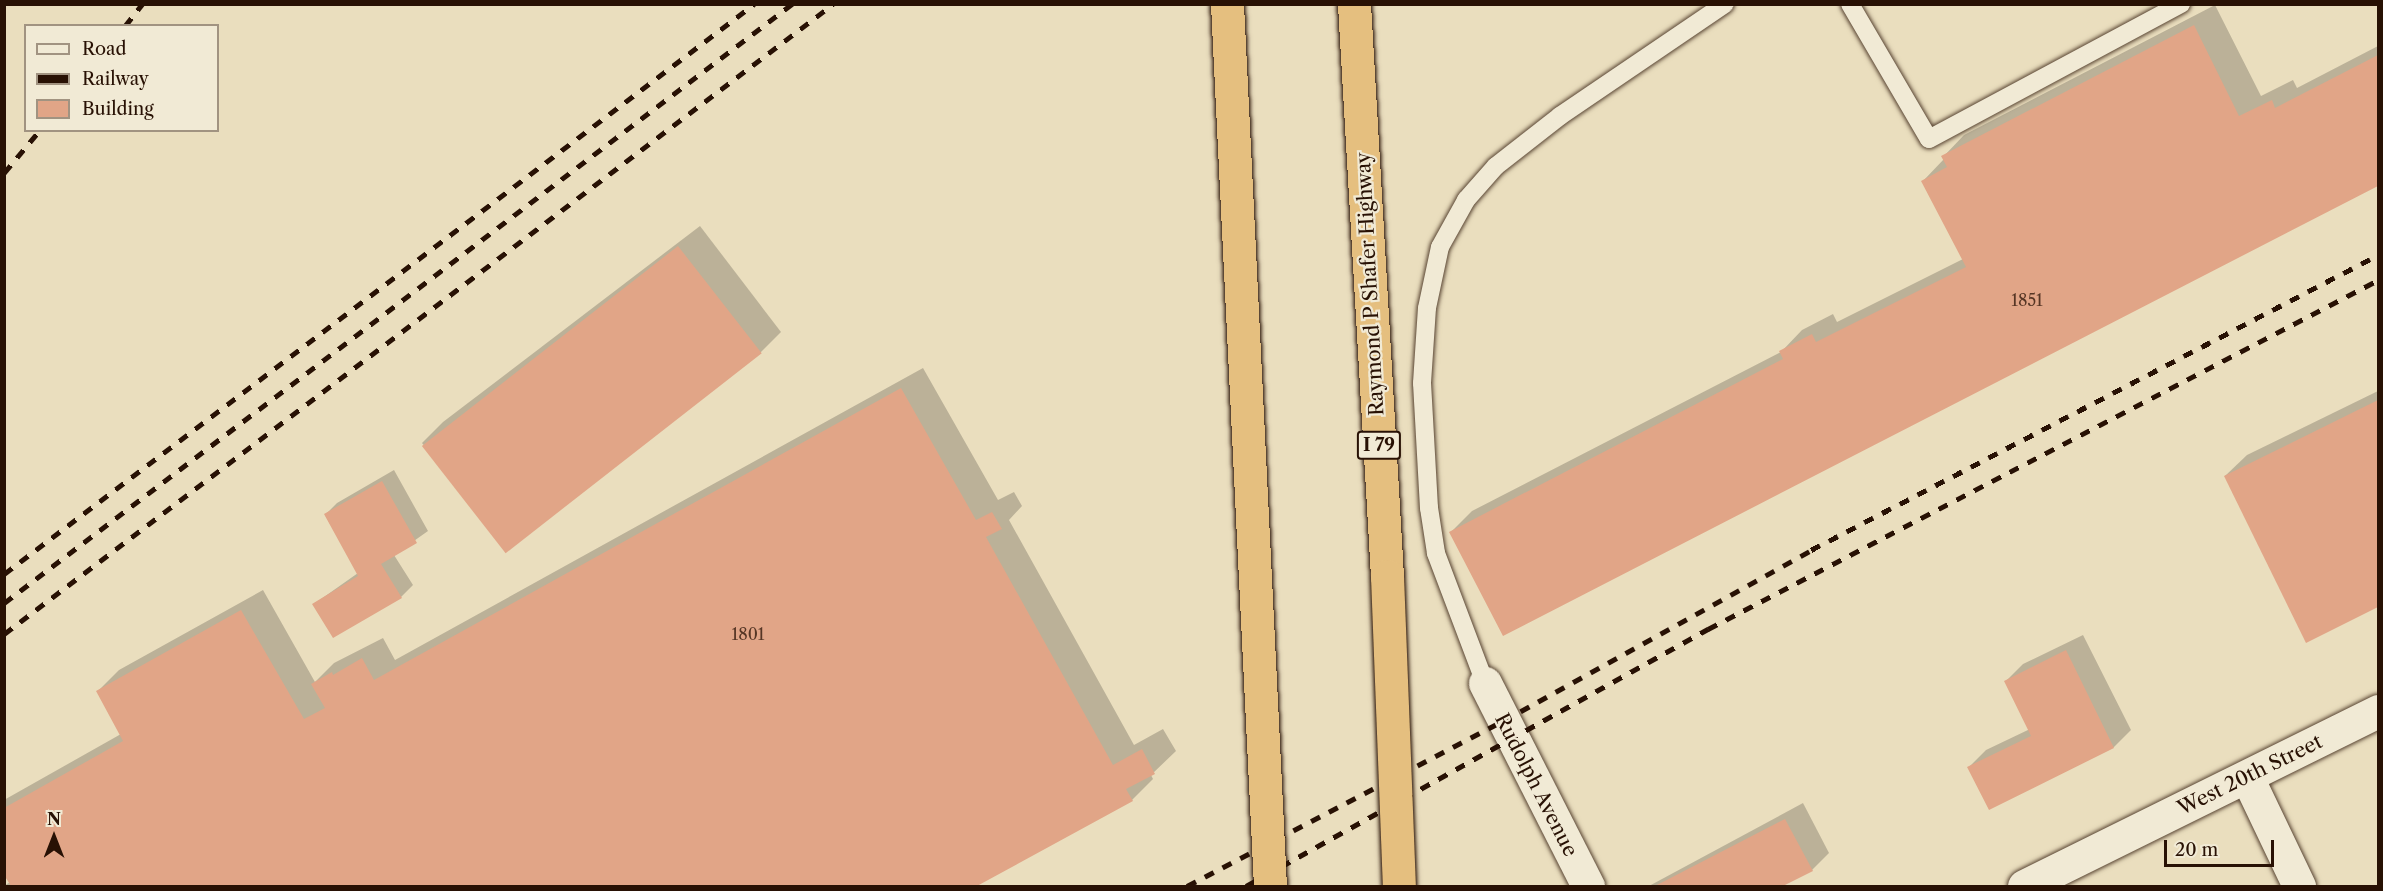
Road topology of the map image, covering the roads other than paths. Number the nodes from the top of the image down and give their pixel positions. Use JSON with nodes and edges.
{"nodes":[{"id":1,"x":1227,"y":4,"type":"edge"},
{"id":2,"x":1354,"y":4,"type":"edge"},
{"id":3,"x":1725,"y":4,"type":"edge"},
{"id":4,"x":1850,"y":4,"type":"edge"},
{"id":5,"x":2181,"y":4,"type":"edge"},
{"id":6,"x":1485,"y":683,"type":"joint"},
{"id":7,"x":2379,"y":711,"type":"edge"},
{"id":8,"x":2247,"y":777,"type":"junction"},
{"id":9,"x":1270,"y":886,"type":"edge"},
{"id":10,"x":1399,"y":886,"type":"edge"},
{"id":11,"x":1588,"y":886,"type":"edge"},
{"id":12,"x":2024,"y":886,"type":"edge"},
{"id":13,"x":2299,"y":886,"type":"edge"}],
"edges":[{"from":1,"to":9,"type":"highway","bridge":true},
{"from":2,"to":10,"type":"highway","name":"Raymond P Shafer Highway","number":"I 79","bridge":true},
{"from":3,"to":6,"type":"lane"},
{"from":4,"to":5,"type":"lane"},
{"from":6,"to":11,"type":"street","name":"Rudolph Avenue"},
{"from":7,"to":8,"type":"street","name":"West 20th Street"},
{"from":8,"to":12,"type":"street","name":"West 20th Street"},
{"from":8,"to":13,"type":"street"}]}
